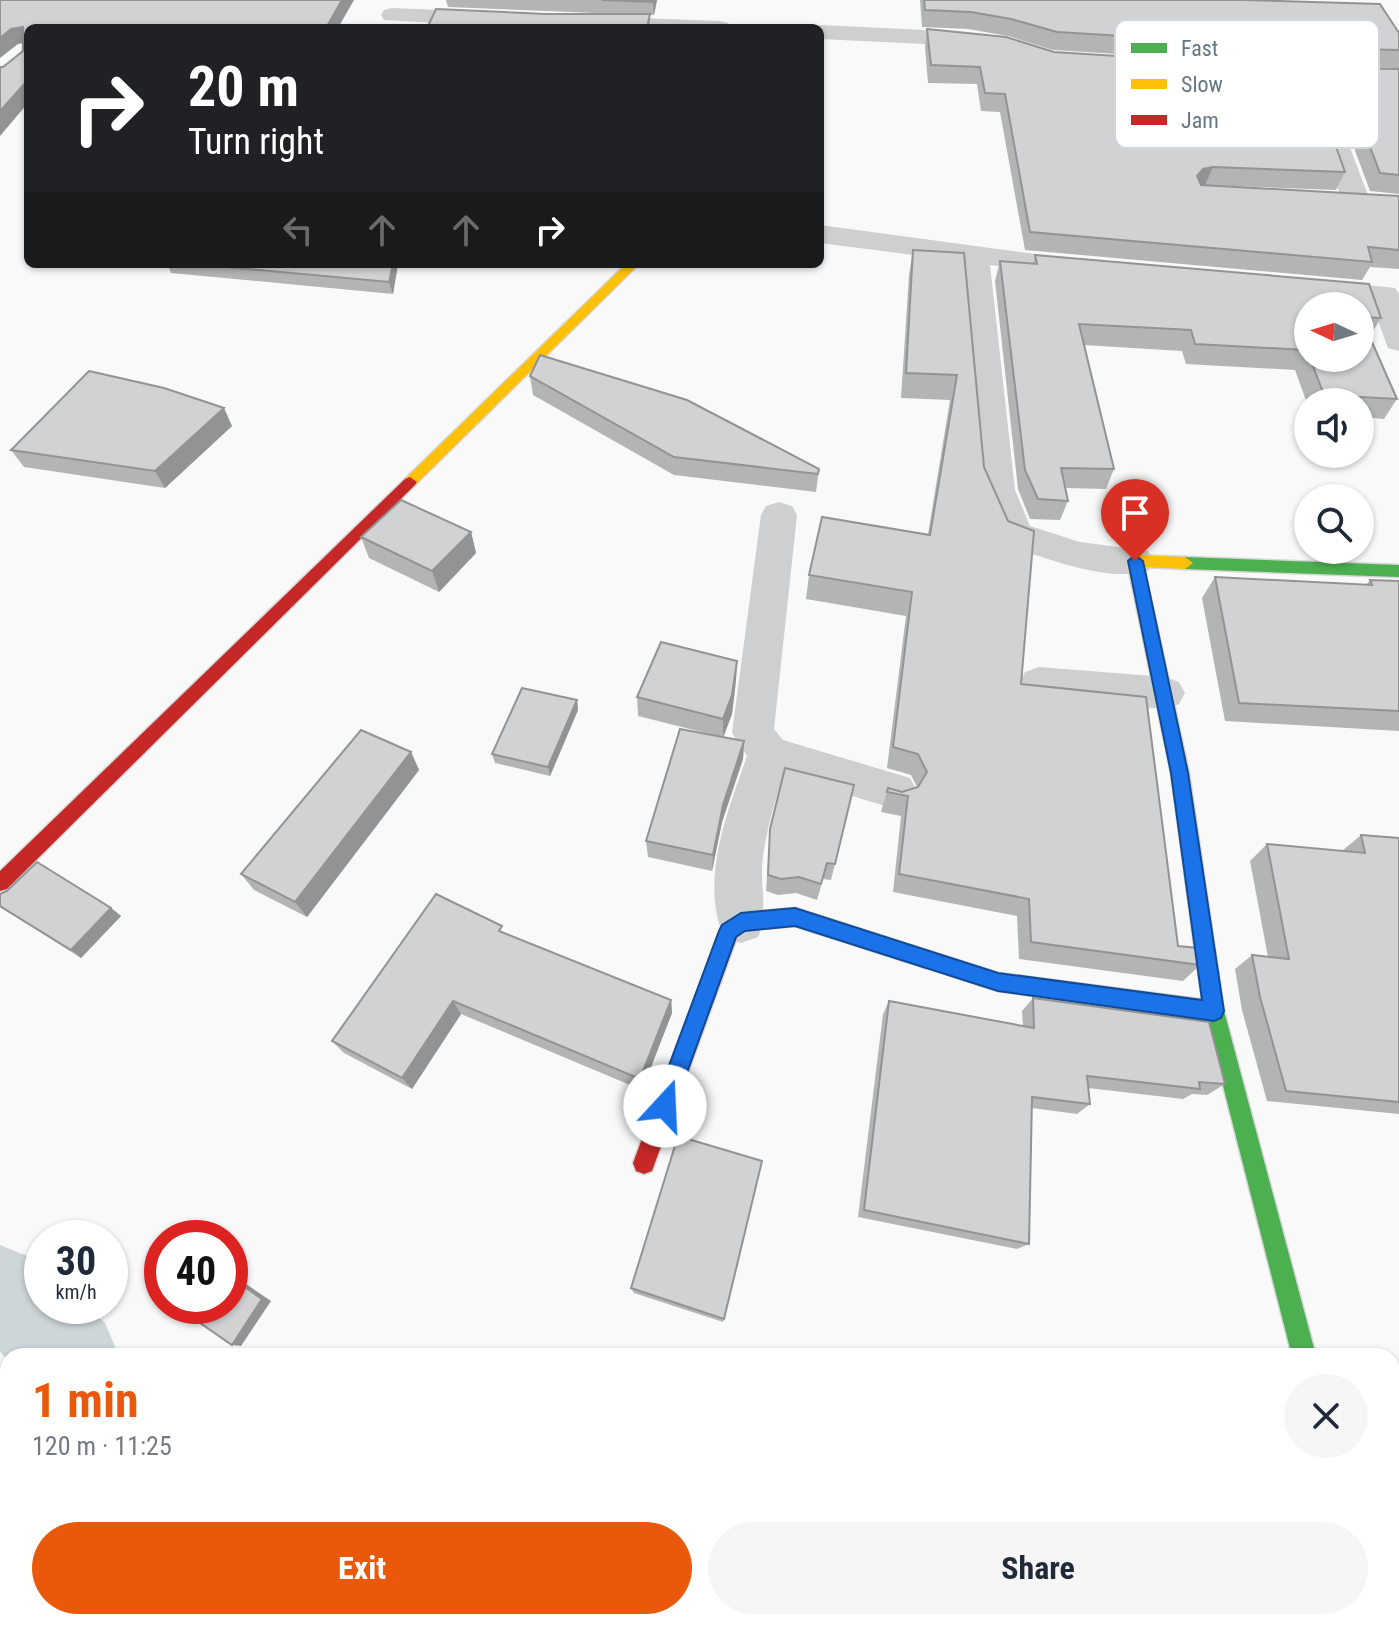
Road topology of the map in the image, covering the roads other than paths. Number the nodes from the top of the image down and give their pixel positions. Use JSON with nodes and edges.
{"nodes":[{"id":1,"x":392,"y":14,"type":"edge"},
{"id":2,"x":517,"y":20,"type":"edge"},
{"id":3,"x":564,"y":22,"type":"edge"},
{"id":4,"x":616,"y":24,"type":"edge"},
{"id":5,"x":824,"y":32,"type":"edge"},
{"id":6,"x":1007,"y":46,"type":"edge"},
{"id":7,"x":1338,"y":148,"type":"edge"},
{"id":8,"x":1327,"y":202,"type":"edge"},
{"id":9,"x":1357,"y":203,"type":"junction"},
{"id":10,"x":1385,"y":203,"type":"edge"},
{"id":11,"x":824,"y":235,"type":"edge"},
{"id":12,"x":974,"y":254,"type":"junction"},
{"id":13,"x":629,"y":268,"type":"edge"},
{"id":14,"x":1120,"y":272,"type":"edge"},
{"id":15,"x":1291,"y":286,"type":"edge"},
{"id":16,"x":1391,"y":294,"type":"edge"},
{"id":17,"x":1399,"y":341,"type":"edge"},
{"id":18,"x":779,"y":515,"type":"dead end"},
{"id":19,"x":1135,"y":561,"type":"junction"},
{"id":20,"x":1399,"y":571,"type":"edge"},
{"id":21,"x":1039,"y":683,"type":"edge"},
{"id":22,"x":1165,"y":693,"type":"junction"},
{"id":23,"x":769,"y":753,"type":"junction"},
{"id":24,"x":895,"y":791,"type":"edge"},
{"id":25,"x":0,"y":883,"type":"edge"},
{"id":26,"x":741,"y":922,"type":"junction"},
{"id":27,"x":1214,"y":1011,"type":"junction"},
{"id":28,"x":644,"y":1163,"type":"dead end"},
{"id":29,"x":1302,"y":1348,"type":"edge"}],
"edges":[{"from":1,"to":2,"type":"street"},
{"from":3,"to":4,"type":"street"},
{"from":5,"to":6,"type":"street"},
{"from":7,"to":9,"type":"street"},
{"from":8,"to":9,"type":"street"},
{"from":9,"to":10,"type":"street"},
{"from":11,"to":12,"type":"street"},
{"from":12,"to":14,"type":"street"},
{"from":12,"to":19,"type":"street"},
{"from":13,"to":25,"type":"street"},
{"from":15,"to":16,"type":"street"},
{"from":16,"to":17,"type":"street"},
{"from":18,"to":23,"type":"street"},
{"from":19,"to":20,"type":"street"},
{"from":19,"to":22,"type":"street"},
{"from":21,"to":22,"type":"street"},
{"from":22,"to":27,"type":"street"},
{"from":23,"to":24,"type":"street"},
{"from":23,"to":26,"type":"street"},
{"from":26,"to":27,"type":"street"},
{"from":26,"to":28,"type":"street"},
{"from":27,"to":29,"type":"street"}]}
